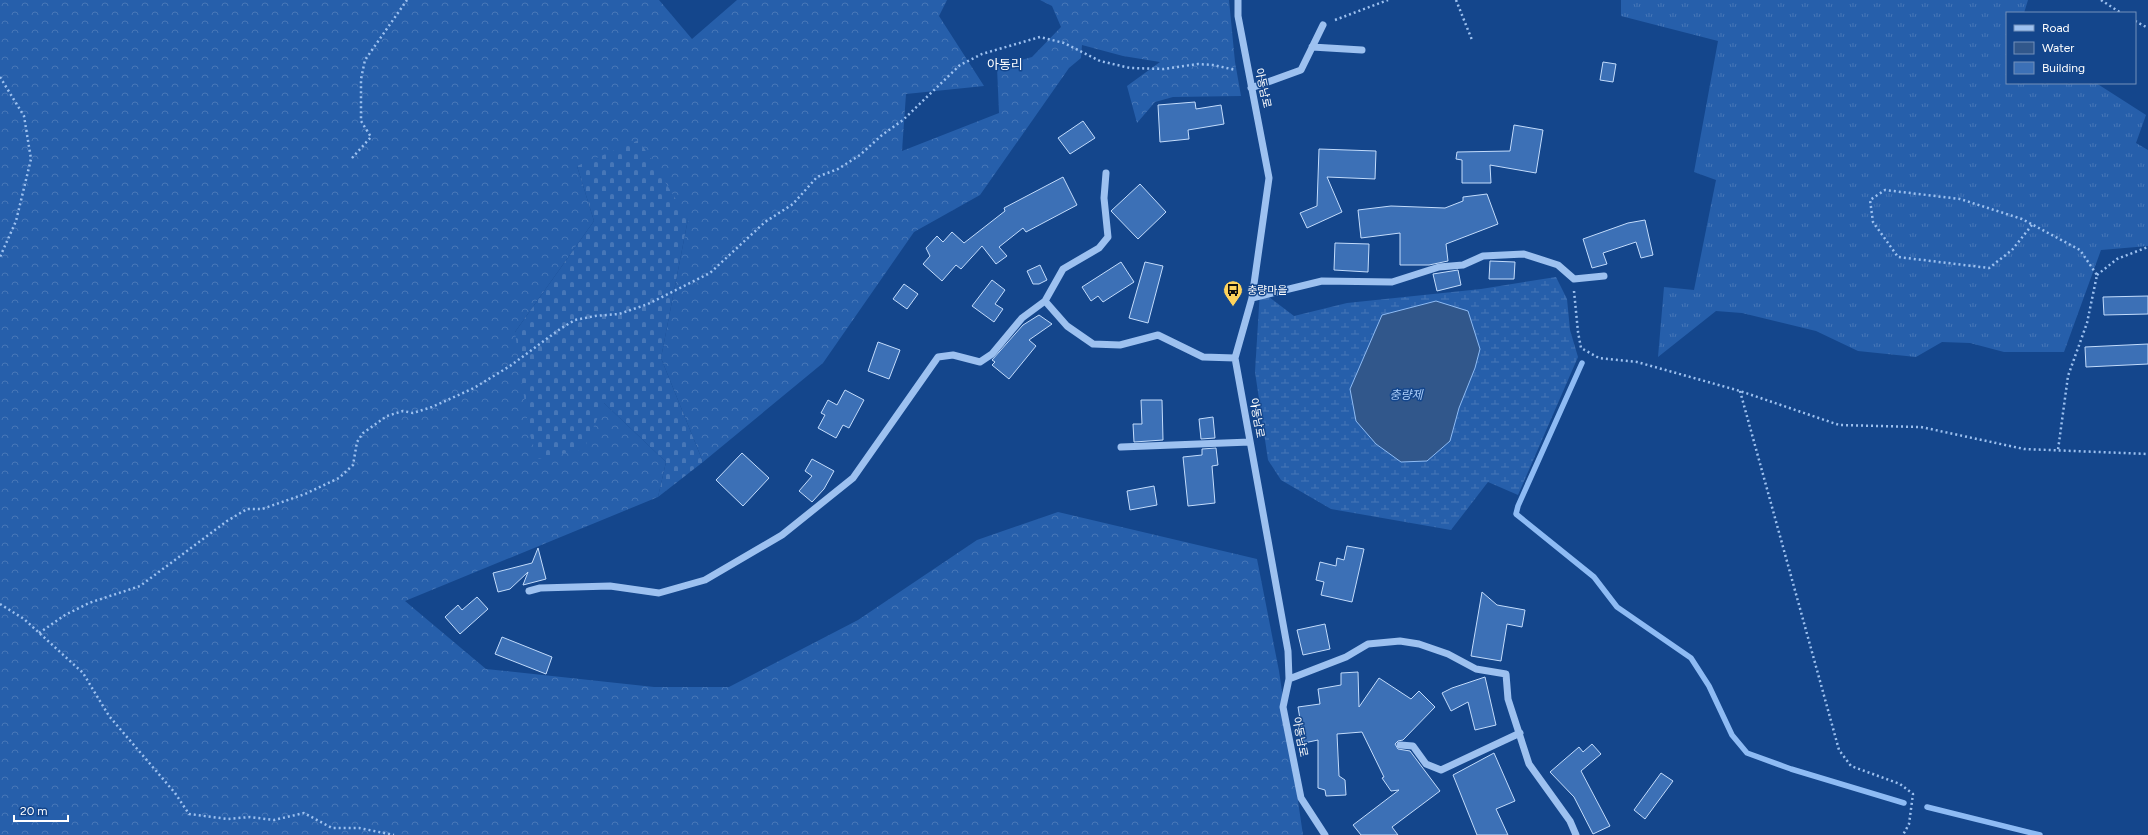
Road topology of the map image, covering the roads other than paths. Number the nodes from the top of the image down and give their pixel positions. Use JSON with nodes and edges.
{"nodes":[{"id":1,"x":1238,"y":0,"type":"edge"},
{"id":2,"x":1323,"y":25,"type":"road end"},
{"id":3,"x":1312,"y":47,"type":"junction"},
{"id":4,"x":1362,"y":50,"type":"dead end"},
{"id":5,"x":1251,"y":88,"type":"junction"},
{"id":6,"x":1106,"y":173,"type":"dead end"},
{"id":7,"x":1604,"y":276,"type":"dead end"},
{"id":8,"x":1252,"y":298,"type":"junction"},
{"id":9,"x":1045,"y":301,"type":"junction"},
{"id":10,"x":1235,"y":358,"type":"junction"},
{"id":11,"x":1250,"y":442,"type":"junction"},
{"id":12,"x":1121,"y":448,"type":"dead end"},
{"id":13,"x":528,"y":591,"type":"dead end"},
{"id":14,"x":1289,"y":679,"type":"junction"},
{"id":15,"x":1520,"y":733,"type":"junction"},
{"id":16,"x":1400,"y":745,"type":"dead end"},
{"id":17,"x":1325,"y":835,"type":"edge"},
{"id":18,"x":1576,"y":835,"type":"edge"}],
"edges":[{"from":1,"to":5,"type":"street","name":"아동남로"},
{"from":2,"to":3,"type":"street"},
{"from":3,"to":4,"type":"street"},
{"from":3,"to":5,"type":"street"},
{"from":5,"to":8,"type":"street","name":"아동남로"},
{"from":6,"to":9,"type":"street"},
{"from":7,"to":8,"type":"street"},
{"from":8,"to":10,"type":"street","name":"아동남로"},
{"from":9,"to":10,"type":"street"},
{"from":9,"to":13,"type":"street"},
{"from":10,"to":11,"type":"street","name":"아동남로"},
{"from":11,"to":12,"type":"street"},
{"from":11,"to":14,"type":"street","name":"아동남로"},
{"from":14,"to":15,"type":"street"},
{"from":14,"to":17,"type":"street","name":"아동남로"},
{"from":15,"to":16,"type":"street"},
{"from":15,"to":18,"type":"street"}]}
